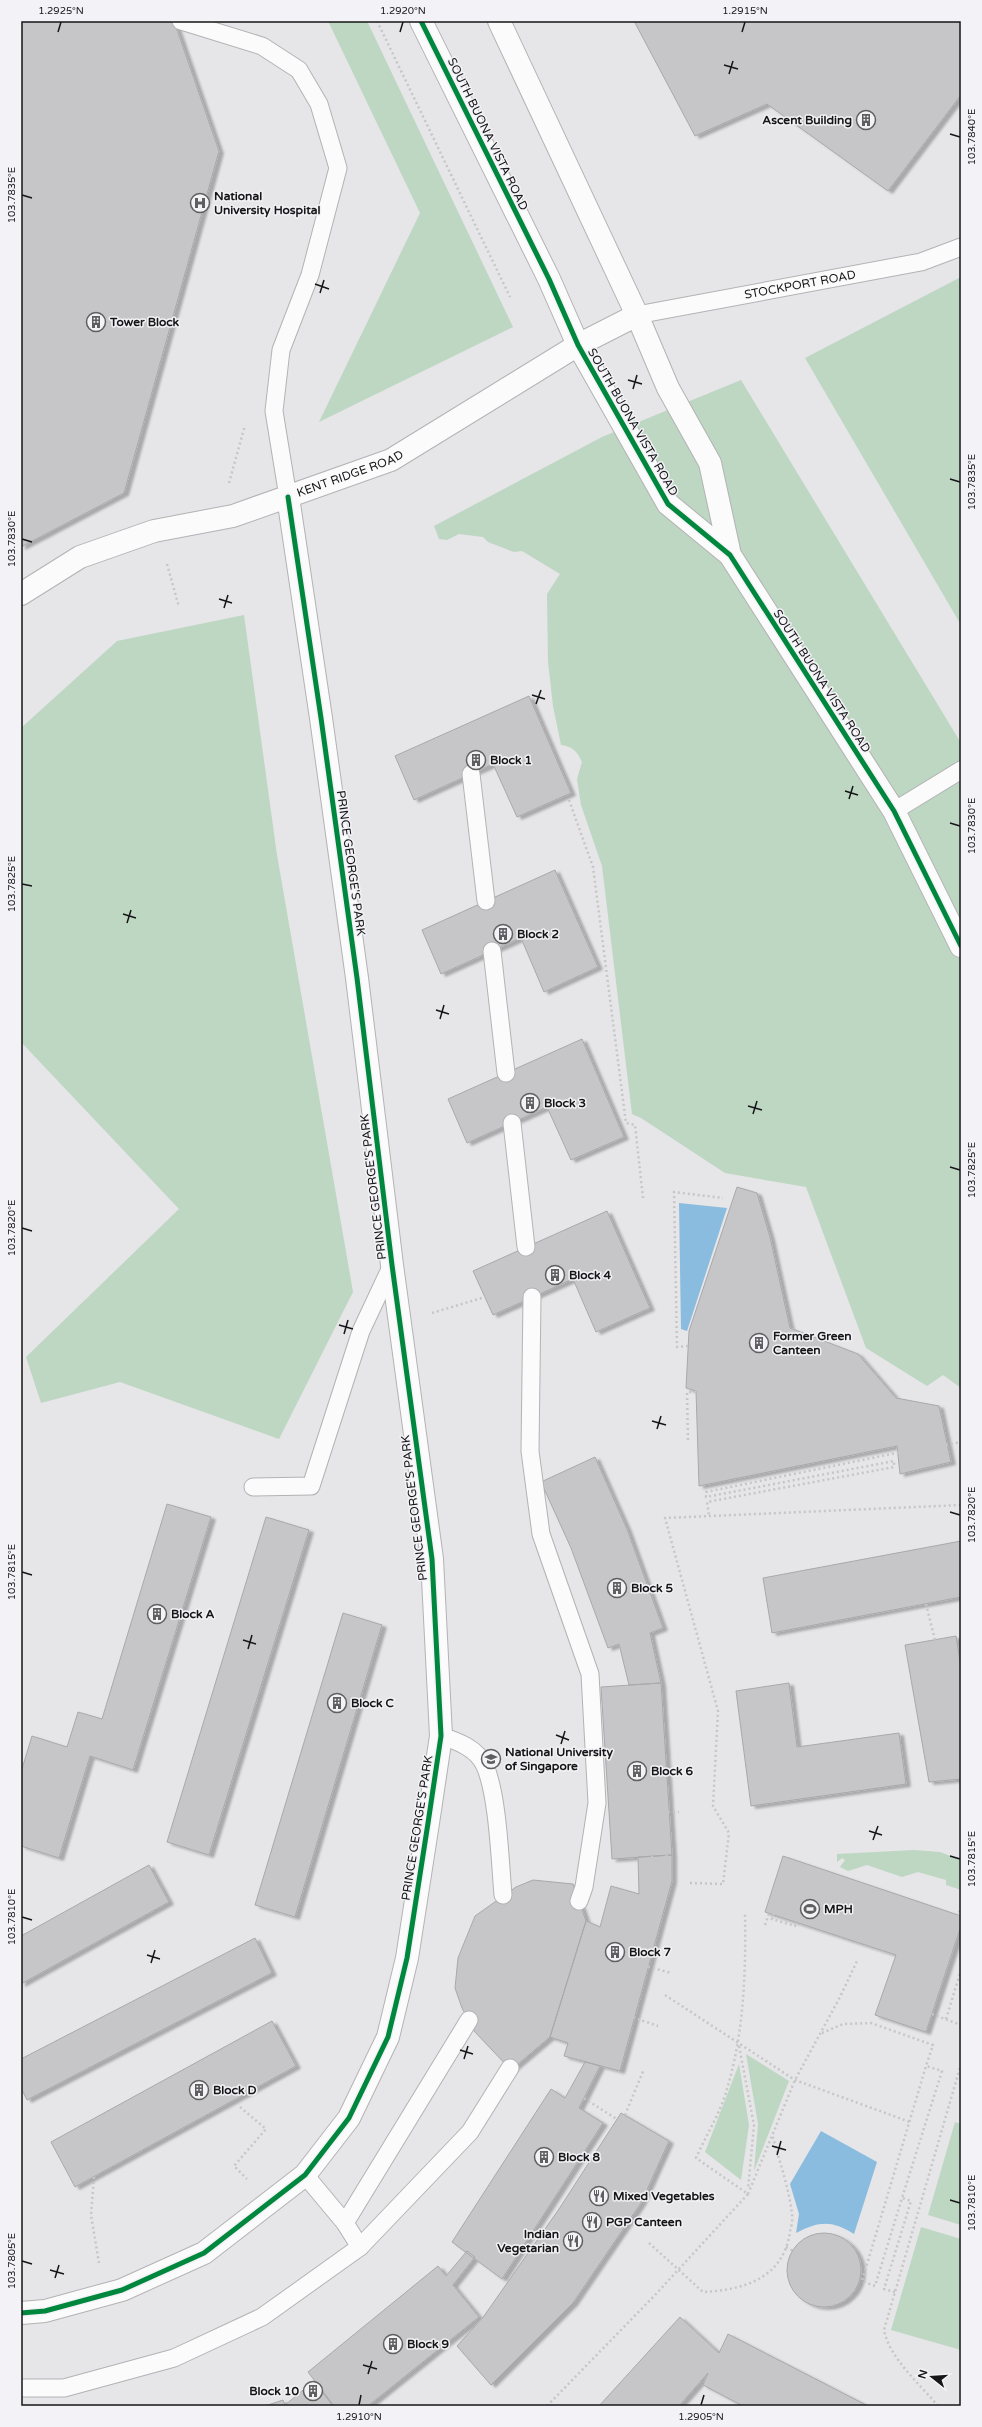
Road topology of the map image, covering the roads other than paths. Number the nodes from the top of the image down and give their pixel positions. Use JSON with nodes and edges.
{"nodes":[{"id":1,"x":181,"y":21,"type":"edge"},
{"id":2,"x":422,"y":21,"type":"edge"},
{"id":3,"x":499,"y":21,"type":"edge"},
{"id":4,"x":961,"y":247,"type":"edge"},
{"id":5,"x":637,"y":316,"type":"junction"},
{"id":6,"x":578,"y":345,"type":"junction"},
{"id":7,"x":288,"y":497,"type":"junction"},
{"id":8,"x":730,"y":555,"type":"junction"},
{"id":9,"x":21,"y":594,"type":"edge"},
{"id":10,"x":961,"y":770,"type":"edge"},
{"id":11,"x":471,"y":774,"type":"dead end"},
{"id":12,"x":894,"y":811,"type":"junction"},
{"id":13,"x":486,"y":901,"type":"dead end"},
{"id":14,"x":961,"y":946,"type":"edge"},
{"id":15,"x":492,"y":951,"type":"dead end"},
{"id":16,"x":506,"y":1073,"type":"dead end"},
{"id":17,"x":512,"y":1123,"type":"dead end"},
{"id":18,"x":526,"y":1247,"type":"dead end"},
{"id":19,"x":392,"y":1265,"type":"junction"},
{"id":20,"x":532,"y":1297,"type":"dead end"},
{"id":21,"x":253,"y":1487,"type":"dead end"},
{"id":22,"x":441,"y":1736,"type":"junction"},
{"id":23,"x":503,"y":1896,"type":"dead end"},
{"id":24,"x":579,"y":1901,"type":"dead end"},
{"id":25,"x":469,"y":2020,"type":"dead end"},
{"id":26,"x":510,"y":2068,"type":"dead end"},
{"id":27,"x":305,"y":2175,"type":"junction"},
{"id":28,"x":345,"y":2223,"type":"junction"},
{"id":29,"x":360,"y":2247,"type":"junction"},
{"id":30,"x":21,"y":2313,"type":"edge"},
{"id":31,"x":21,"y":2388,"type":"edge"}],
"edges":[{"from":1,"to":7,"type":"lane","name":"PRINCE GEORGE'S PARK"},
{"from":2,"to":6,"type":"street","name":"SOUTH BUONA VISTA ROAD"},
{"from":3,"to":5,"type":"street","name":"SOUTH BUONA VISTA ROAD"},
{"from":4,"to":5,"type":"lane","name":"STOCKPORT ROAD"},
{"from":5,"to":6,"type":"street","name":"KENT RIDGE ROAD"},
{"from":5,"to":8,"type":"street","name":"SOUTH BUONA VISTA ROAD"},
{"from":6,"to":7,"type":"street","name":"KENT RIDGE ROAD"},
{"from":6,"to":8,"type":"street","name":"SOUTH BUONA VISTA ROAD"},
{"from":7,"to":9,"type":"street","name":"KENT RIDGE ROAD"},
{"from":7,"to":19,"type":"street","name":"PRINCE GEORGE'S PARK"},
{"from":8,"to":12,"type":"street","name":"SOUTH BUONA VISTA ROAD"},
{"from":10,"to":12,"type":"lane"},
{"from":11,"to":13,"type":"lane"},
{"from":12,"to":14,"type":"street","name":"SOUTH BUONA VISTA ROAD"},
{"from":15,"to":16,"type":"lane"},
{"from":17,"to":18,"type":"lane"},
{"from":19,"to":21,"type":"lane"},
{"from":19,"to":22,"type":"street","name":"PRINCE GEORGE'S PARK"},
{"from":20,"to":24,"type":"lane"},
{"from":22,"to":23,"type":"lane"},
{"from":22,"to":27,"type":"street","name":"PRINCE GEORGE'S PARK"},
{"from":25,"to":28,"type":"lane"},
{"from":26,"to":29,"type":"lane"},
{"from":27,"to":28,"type":"lane"},
{"from":27,"to":30,"type":"street","name":"PRINCE GEORGE'S PARK"},
{"from":28,"to":29,"type":"lane"},
{"from":29,"to":31,"type":"lane"}]}
